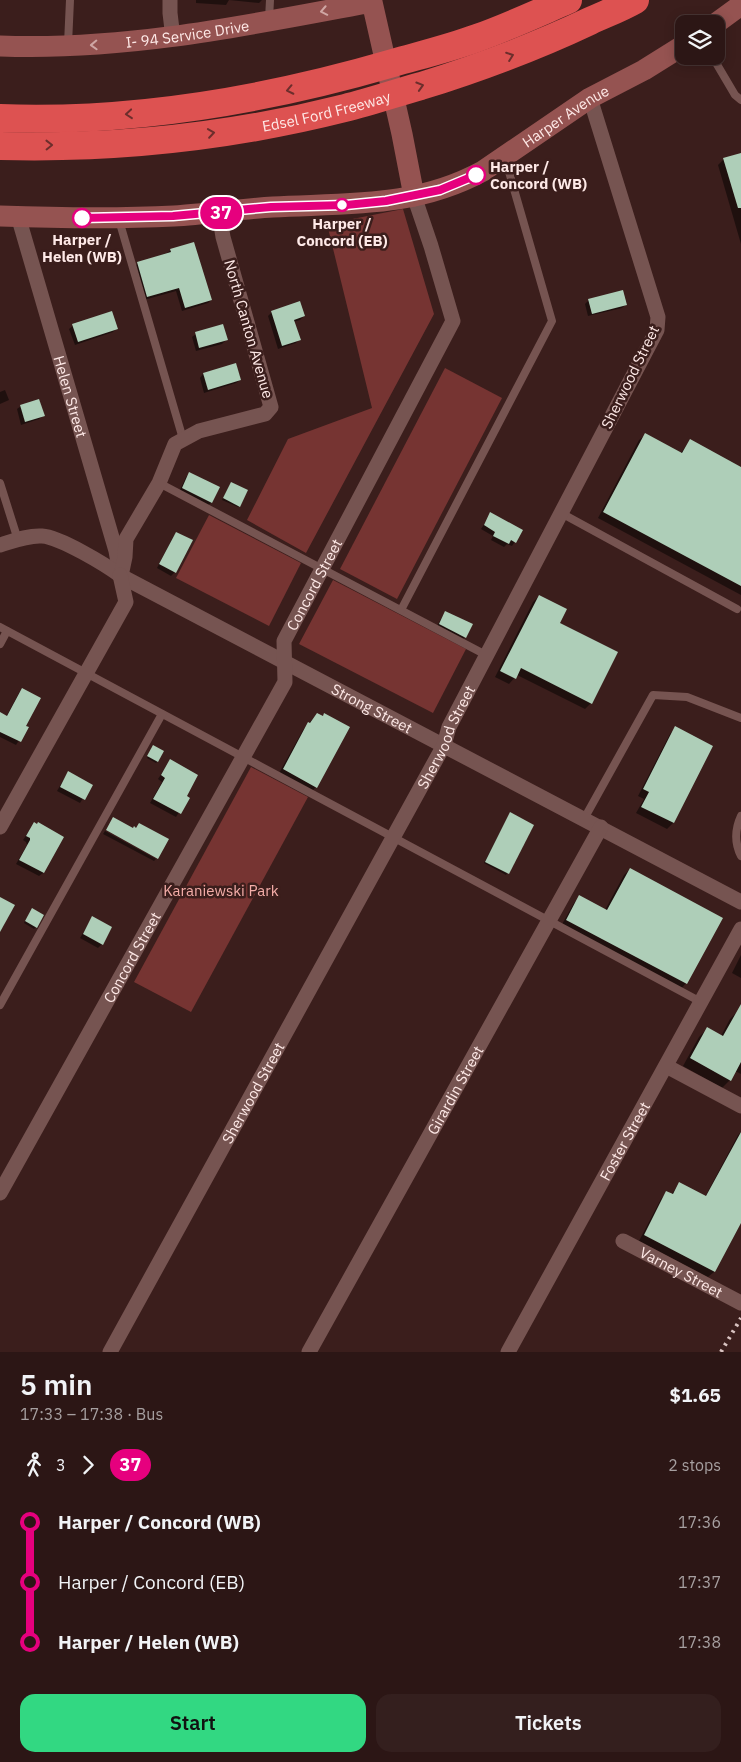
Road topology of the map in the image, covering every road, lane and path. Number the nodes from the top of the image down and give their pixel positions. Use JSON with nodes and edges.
{"nodes":[{"id":1,"x":70,"y":0,"type":"edge"},
{"id":2,"x":170,"y":0,"type":"edge"},
{"id":3,"x":270,"y":0,"type":"edge"},
{"id":4,"x":568,"y":0,"type":"edge"},
{"id":5,"x":635,"y":0,"type":"edge"},
{"id":6,"x":374,"y":5,"type":"edge"},
{"id":7,"x":741,"y":5,"type":"edge"},
{"id":8,"x":725,"y":17,"type":"edge"},
{"id":9,"x":268,"y":21,"type":"junction"},
{"id":10,"x":173,"y":38,"type":"junction"},
{"id":11,"x":0,"y":46,"type":"edge"},
{"id":12,"x":68,"y":46,"type":"junction"},
{"id":13,"x":675,"y":51,"type":"edge"},
{"id":14,"x":717,"y":65,"type":"edge"},
{"id":15,"x":590,"y":98,"type":"junction"},
{"id":16,"x":741,"y":100,"type":"edge"},
{"id":17,"x":0,"y":118,"type":"edge"},
{"id":18,"x":0,"y":146,"type":"edge"},
{"id":19,"x":505,"y":156,"type":"junction"},
{"id":20,"x":414,"y":196,"type":"junction"},
{"id":21,"x":219,"y":213,"type":"junction"},
{"id":22,"x":9,"y":216,"type":"edge"},
{"id":23,"x":119,"y":218,"type":"junction"},
{"id":24,"x":183,"y":439,"type":"junction"},
{"id":25,"x":159,"y":483,"type":"junction"},
{"id":26,"x":0,"y":484,"type":"edge"},
{"id":27,"x":561,"y":513,"type":"junction"},
{"id":28,"x":18,"y":540,"type":"junction"},
{"id":29,"x":0,"y":545,"type":"edge"},
{"id":30,"x":322,"y":569,"type":"junction"},
{"id":31,"x":121,"y":576,"type":"junction"},
{"id":32,"x":738,"y":609,"type":"dead end"},
{"id":33,"x":400,"y":610,"type":"junction"},
{"id":34,"x":3,"y":629,"type":"edge"},
{"id":35,"x":0,"y":644,"type":"edge"},
{"id":36,"x":486,"y":655,"type":"junction"},
{"id":37,"x":285,"y":661,"type":"junction"},
{"id":38,"x":86,"y":674,"type":"junction"},
{"id":39,"x":162,"y":714,"type":"junction"},
{"id":40,"x":741,"y":718,"type":"edge"},
{"id":41,"x":444,"y":745,"type":"junction"},
{"id":42,"x":243,"y":756,"type":"junction"},
{"id":43,"x":741,"y":816,"type":"edge"},
{"id":44,"x":584,"y":818,"type":"junction"},
{"id":45,"x":0,"y":827,"type":"edge"},
{"id":46,"x":601,"y":828,"type":"junction"},
{"id":47,"x":393,"y":837,"type":"junction"},
{"id":48,"x":741,"y":856,"type":"edge"},
{"id":49,"x":741,"y":902,"type":"edge"},
{"id":50,"x":549,"y":920,"type":"junction"},
{"id":51,"x":741,"y":929,"type":"edge"},
{"id":52,"x":701,"y":1002,"type":"junction"},
{"id":53,"x":0,"y":1005,"type":"edge"},
{"id":54,"x":666,"y":1066,"type":"junction"},
{"id":55,"x":741,"y":1106,"type":"edge"},
{"id":56,"x":0,"y":1193,"type":"edge"},
{"id":57,"x":623,"y":1241,"type":"dead end"},
{"id":58,"x":741,"y":1303,"type":"edge"},
{"id":59,"x":110,"y":1352,"type":"edge"},
{"id":60,"x":309,"y":1352,"type":"edge"},
{"id":61,"x":508,"y":1352,"type":"edge"}],
"edges":[{"from":1,"to":12,"type":"lane"},
{"from":2,"to":10,"type":"street"},
{"from":3,"to":9,"type":"lane"},
{"from":4,"to":17,"type":"highway","name":"Edsel Ford Freeway","one_way":true},
{"from":18,"to":5,"type":"highway","name":"Edsel Ford Freeway","one_way":true},
{"from":6,"to":9,"type":"street","name":"I- 94 Service Drive","one_way":true},
{"from":6,"to":20,"type":"street","name":"Concord Street"},
{"from":7,"to":8,"type":"street"},
{"from":9,"to":10,"type":"street","name":"I- 94 Service Drive"},
{"from":10,"to":12,"type":"street","name":"I- 94 Service Drive","one_way":true},
{"from":11,"to":12,"type":"street","name":"I- 94 Service Drive"},
{"from":13,"to":15,"type":"street","name":"Harper Avenue"},
{"from":14,"to":16,"type":"lane"},
{"from":15,"to":19,"type":"street","name":"Harper Avenue"},
{"from":15,"to":27,"type":"street","name":"Sherwood Street"},
{"from":19,"to":20,"type":"street","name":"Harper Avenue"},
{"from":19,"to":33,"type":"lane"},
{"from":20,"to":21,"type":"street","name":"Harper Avenue"},
{"from":20,"to":30,"type":"street","name":"Concord Street"},
{"from":21,"to":23,"type":"street","name":"Harper Avenue"},
{"from":21,"to":24,"type":"street","name":"North Canton Avenue"},
{"from":22,"to":23,"type":"street","name":"Harper Avenue"},
{"from":22,"to":31,"type":"street","name":"Helen Street"},
{"from":23,"to":24,"type":"lane"},
{"from":24,"to":25,"type":"street","name":"North Canton Avenue"},
{"from":25,"to":30,"type":"lane"},
{"from":25,"to":31,"type":"street","name":"North Canton Avenue"},
{"from":26,"to":28,"type":"lane"},
{"from":27,"to":32,"type":"lane"},
{"from":27,"to":36,"type":"street","name":"Sherwood Street"},
{"from":28,"to":29,"type":"street","name":"Strong Street"},
{"from":28,"to":31,"type":"street","name":"Strong Street"},
{"from":30,"to":33,"type":"lane"},
{"from":30,"to":37,"type":"street","name":"Concord Street"},
{"from":31,"to":37,"type":"street","name":"Strong Street"},
{"from":31,"to":38,"type":"street","name":"Helen Street"},
{"from":33,"to":36,"type":"lane"},
{"from":34,"to":35,"type":"lane"},
{"from":34,"to":38,"type":"lane"},
{"from":36,"to":41,"type":"street","name":"Sherwood Street"},
{"from":37,"to":41,"type":"street","name":"Strong Street"},
{"from":37,"to":42,"type":"street","name":"Concord Street"},
{"from":38,"to":39,"type":"lane"},
{"from":38,"to":45,"type":"street","name":"Helen Street"},
{"from":39,"to":42,"type":"lane"},
{"from":39,"to":53,"type":"lane"},
{"from":40,"to":44,"type":"lane"},
{"from":41,"to":44,"type":"street","name":"Strong Street"},
{"from":41,"to":47,"type":"street","name":"Sherwood Street"},
{"from":42,"to":47,"type":"lane"},
{"from":42,"to":56,"type":"street","name":"Concord Street"},
{"from":43,"to":48,"type":"lane"},
{"from":44,"to":46,"type":"street","name":"Strong Street"},
{"from":46,"to":49,"type":"street","name":"Strong Street"},
{"from":46,"to":50,"type":"street","name":"Girardin Street"},
{"from":47,"to":50,"type":"lane"},
{"from":47,"to":59,"type":"street","name":"Sherwood Street"},
{"from":50,"to":52,"type":"lane"},
{"from":50,"to":60,"type":"street","name":"Girardin Street"},
{"from":51,"to":52,"type":"street","name":"Foster Street"},
{"from":52,"to":54,"type":"street","name":"Foster Street"},
{"from":54,"to":55,"type":"street"},
{"from":54,"to":61,"type":"street","name":"Foster Street"},
{"from":57,"to":58,"type":"street","name":"Varney Street"}]}
